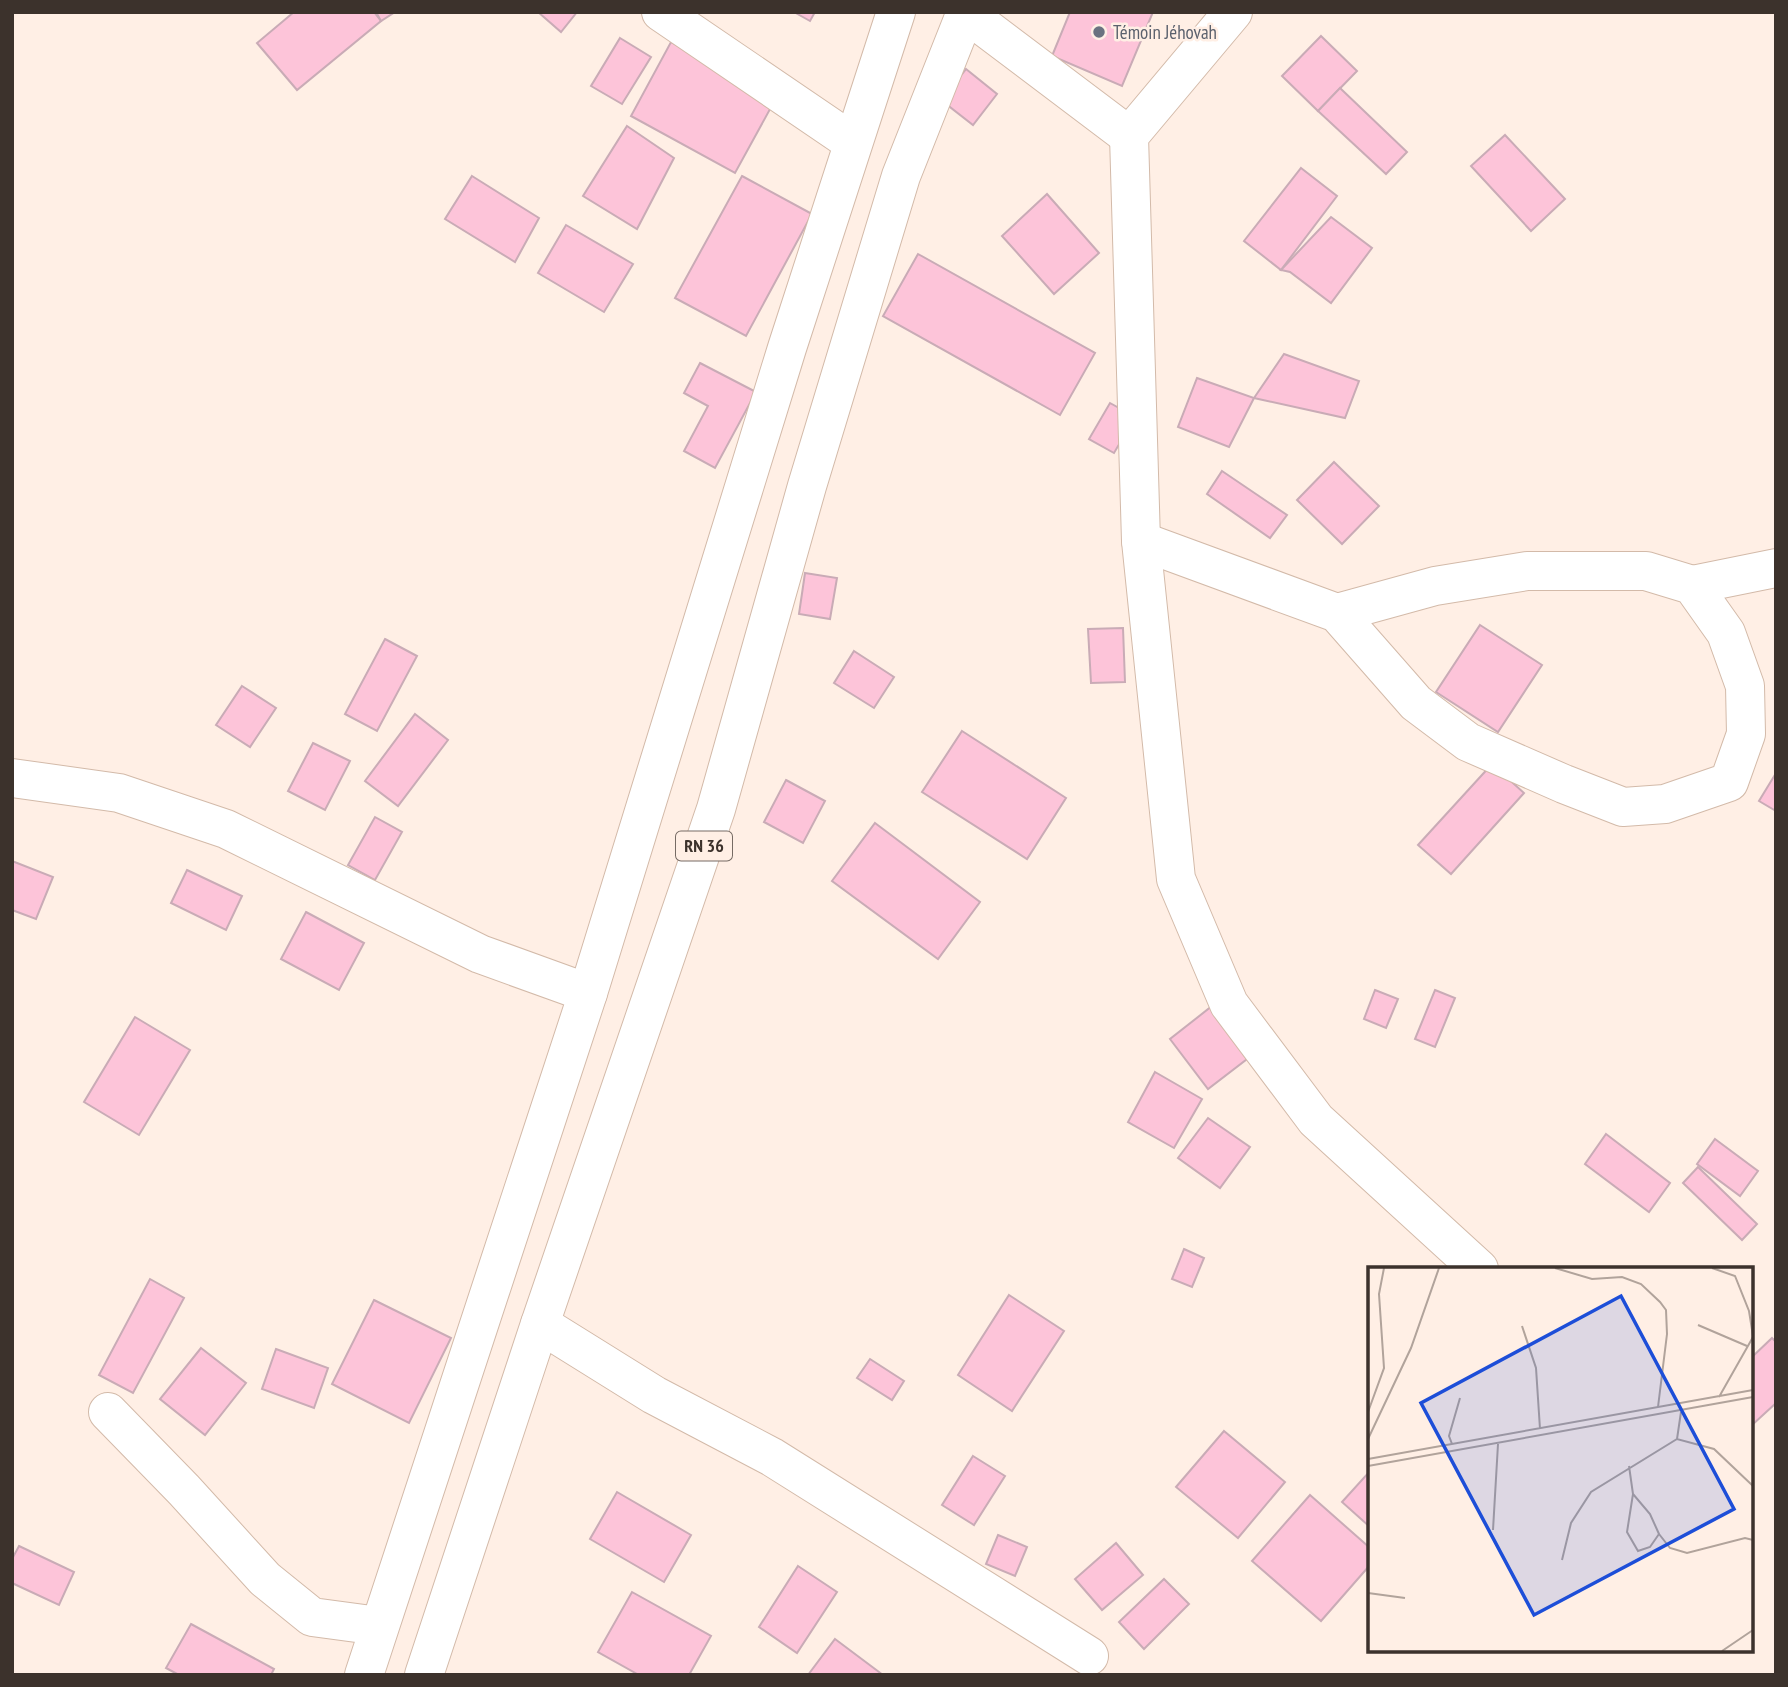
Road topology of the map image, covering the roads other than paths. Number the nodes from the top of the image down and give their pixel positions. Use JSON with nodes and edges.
{"nodes":[{"id":1,"x":661,"y":12,"type":"edge"},
{"id":2,"x":896,"y":12,"type":"edge"},
{"id":3,"x":1233,"y":12,"type":"edge"},
{"id":4,"x":966,"y":13,"type":"edge"},
{"id":5,"x":1129,"y":135,"type":"junction"},
{"id":6,"x":852,"y":142,"type":"junction"},
{"id":7,"x":1140,"y":541,"type":"junction"},
{"id":8,"x":1776,"y":568,"type":"edge"},
{"id":9,"x":1692,"y":585,"type":"junction"},
{"id":10,"x":1337,"y":613,"type":"junction"},
{"id":11,"x":12,"y":778,"type":"edge"},
{"id":12,"x":588,"y":993,"type":"junction"},
{"id":13,"x":1477,"y":1267,"type":"edge"},
{"id":14,"x":540,"y":1324,"type":"junction"},
{"id":15,"x":108,"y":1412,"type":"dead end"},
{"id":16,"x":379,"y":1626,"type":"junction"},
{"id":17,"x":1089,"y":1656,"type":"dead end"},
{"id":18,"x":364,"y":1675,"type":"edge"},
{"id":19,"x":424,"y":1675,"type":"edge"}],
"edges":[{"from":1,"to":6,"type":"street"},
{"from":2,"to":6,"type":"street"},
{"from":3,"to":5,"type":"street"},
{"from":4,"to":5,"type":"street"},
{"from":4,"to":14,"type":"street","number":"RN 36"},
{"from":5,"to":7,"type":"street"},
{"from":6,"to":12,"type":"street"},
{"from":7,"to":10,"type":"street"},
{"from":7,"to":13,"type":"street"},
{"from":8,"to":9,"type":"street"},
{"from":9,"to":10,"type":"street"},
{"from":9,"to":10,"type":"street"},
{"from":11,"to":12,"type":"street"},
{"from":12,"to":16,"type":"street"},
{"from":14,"to":17,"type":"street"},
{"from":14,"to":19,"type":"street","number":"RN 36"},
{"from":15,"to":16,"type":"street"},
{"from":16,"to":18,"type":"street"}]}
